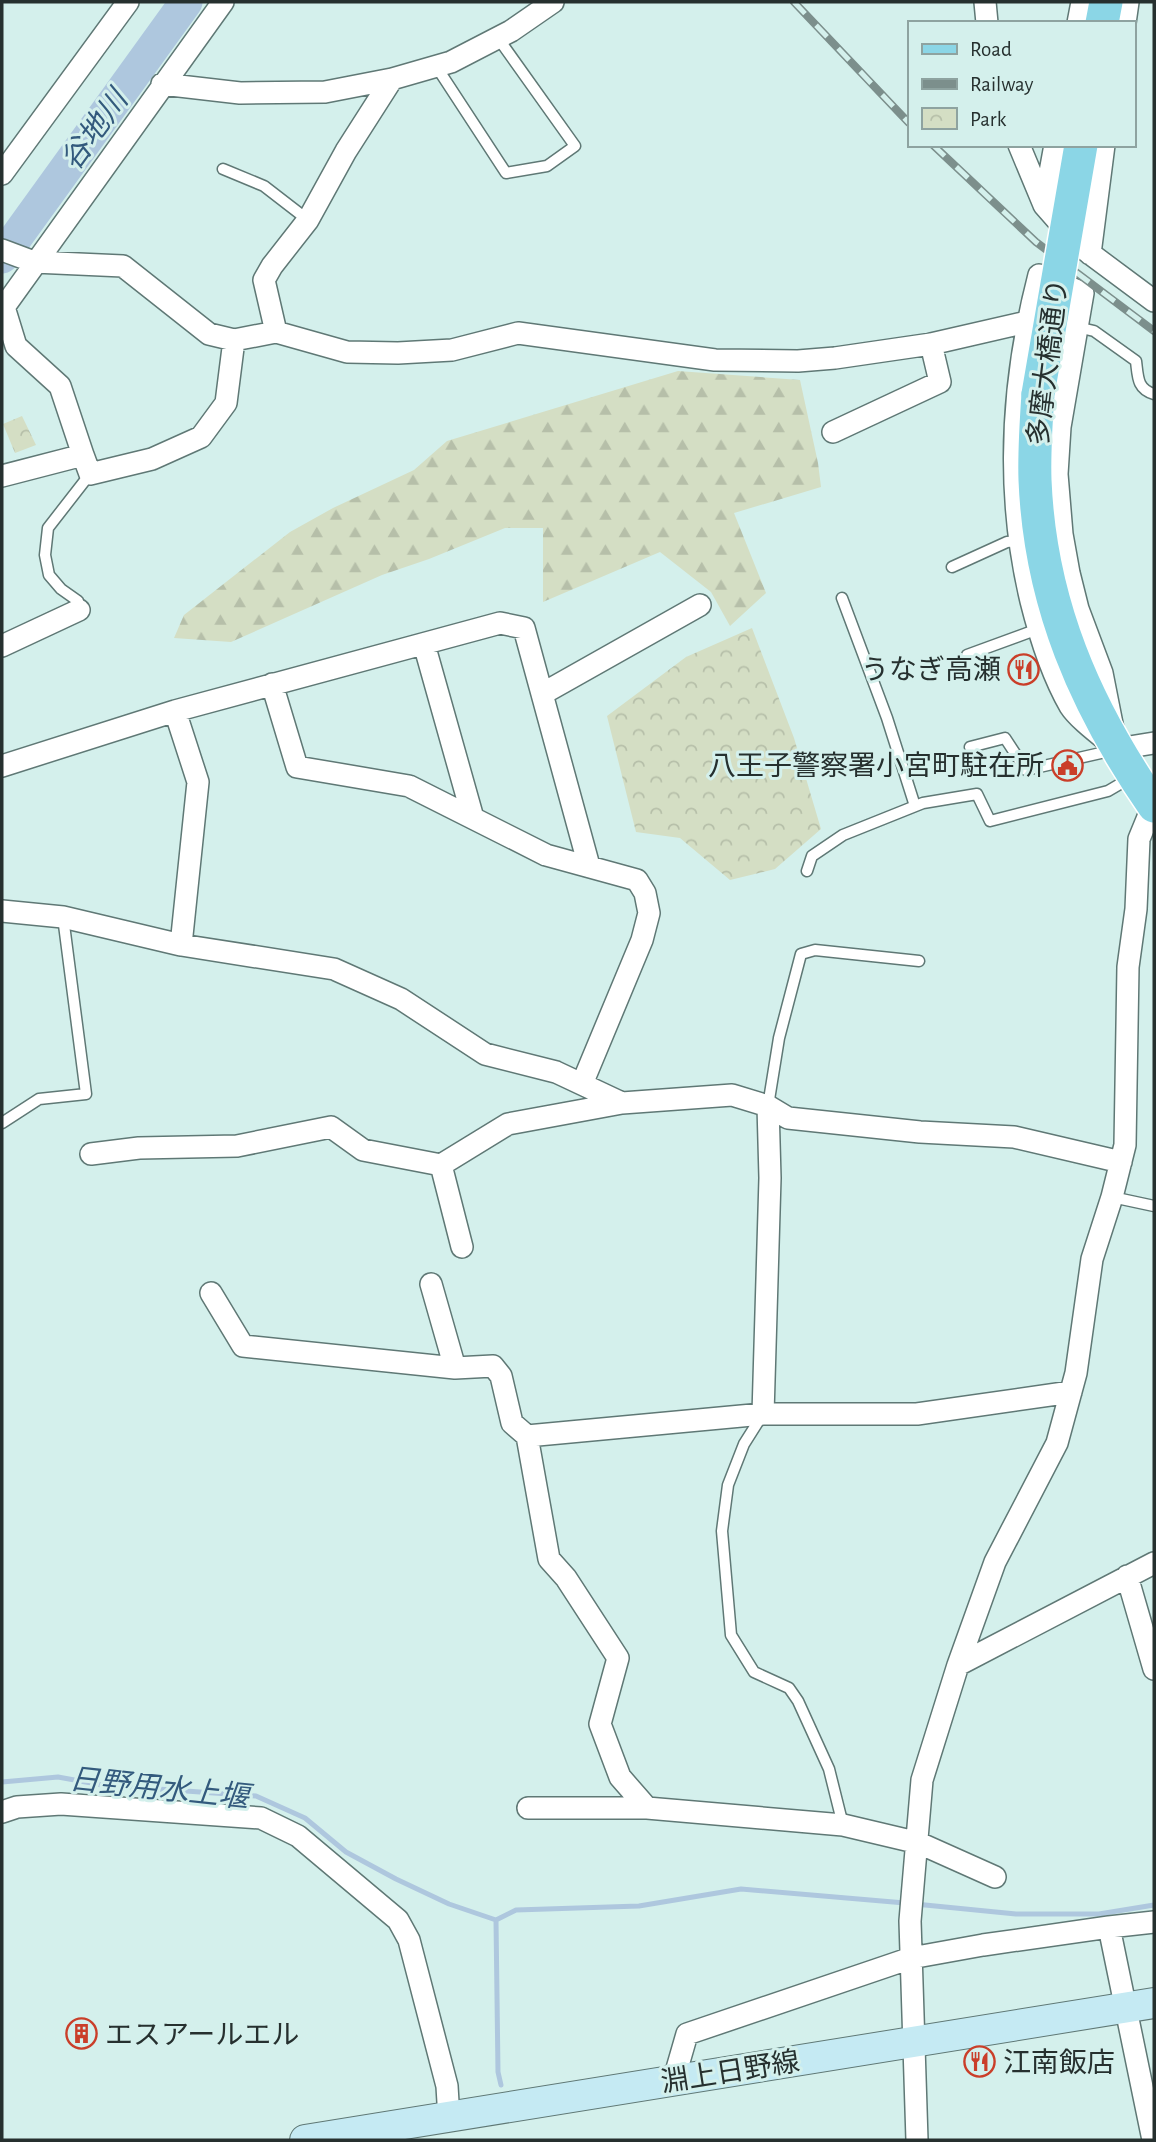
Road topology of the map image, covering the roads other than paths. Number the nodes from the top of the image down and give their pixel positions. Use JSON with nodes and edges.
{"nodes":[{"id":1,"x":128,"y":2,"type":"edge"},
{"id":2,"x":223,"y":2,"type":"edge"},
{"id":3,"x":553,"y":2,"type":"edge"},
{"id":4,"x":985,"y":2,"type":"edge"},
{"id":5,"x":1082,"y":2,"type":"edge"},
{"id":6,"x":1106,"y":2,"type":"edge"},
{"id":7,"x":1128,"y":2,"type":"edge"},
{"id":8,"x":987,"y":21,"type":"edge"},
{"id":9,"x":1078,"y":21,"type":"edge"},
{"id":10,"x":1102,"y":21,"type":"edge"},
{"id":11,"x":1125,"y":21,"type":"edge"},
{"id":12,"x":498,"y":38,"type":"junction"},
{"id":13,"x":436,"y":66,"type":"junction"},
{"id":14,"x":392,"y":79,"type":"junction"},
{"id":15,"x":162,"y":84,"type":"junction"},
{"id":16,"x":1019,"y":147,"type":"edge"},
{"id":17,"x":1055,"y":147,"type":"edge"},
{"id":18,"x":1081,"y":147,"type":"edge"},
{"id":19,"x":1104,"y":147,"type":"edge"},
{"id":20,"x":223,"y":169,"type":"dead end"},
{"id":21,"x":2,"y":174,"type":"edge"},
{"id":22,"x":1044,"y":205,"type":"junction"},
{"id":23,"x":308,"y":220,"type":"junction"},
{"id":24,"x":2,"y":250,"type":"edge"},
{"id":25,"x":1090,"y":254,"type":"junction"},
{"id":26,"x":31,"y":260,"type":"junction"},
{"id":27,"x":1154,"y":301,"type":"edge"},
{"id":28,"x":3,"y":308,"type":"edge"},
{"id":29,"x":1027,"y":322,"type":"junction"},
{"id":30,"x":1077,"y":327,"type":"junction"},
{"id":31,"x":275,"y":332,"type":"junction"},
{"id":32,"x":234,"y":340,"type":"junction"},
{"id":33,"x":931,"y":344,"type":"junction"},
{"id":34,"x":1154,"y":394,"type":"edge"},
{"id":35,"x":833,"y":432,"type":"dead end"},
{"id":36,"x":86,"y":465,"type":"junction"},
{"id":37,"x":2,"y":476,"type":"edge"},
{"id":38,"x":1019,"y":541,"type":"junction"},
{"id":39,"x":952,"y":567,"type":"dead end"},
{"id":40,"x":842,"y":598,"type":"dead end"},
{"id":41,"x":700,"y":605,"type":"dead end"},
{"id":42,"x":79,"y":610,"type":"joint"},
{"id":43,"x":1038,"y":629,"type":"junction"},
{"id":44,"x":3,"y":642,"type":"edge"},
{"id":45,"x":424,"y":644,"type":"junction"},
{"id":46,"x":967,"y":655,"type":"dead end"},
{"id":47,"x":272,"y":684,"type":"junction"},
{"id":48,"x":542,"y":694,"type":"junction"},
{"id":49,"x":175,"y":711,"type":"junction"},
{"id":50,"x":1154,"y":743,"type":"edge"},
{"id":51,"x":970,"y":747,"type":"dead end"},
{"id":52,"x":2,"y":766,"type":"edge"},
{"id":53,"x":1119,"y":772,"type":"junction"},
{"id":54,"x":1154,"y":805,"type":"edge"},
{"id":55,"x":915,"y":806,"type":"junction"},
{"id":56,"x":473,"y":818,"type":"junction"},
{"id":57,"x":589,"y":866,"type":"junction"},
{"id":58,"x":807,"y":871,"type":"dead end"},
{"id":59,"x":2,"y":911,"type":"edge"},
{"id":60,"x":63,"y":917,"type":"junction"},
{"id":61,"x":181,"y":945,"type":"junction"},
{"id":62,"x":919,"y":961,"type":"dead end"},
{"id":63,"x":582,"y":1084,"type":"junction"},
{"id":64,"x":622,"y":1103,"type":"junction"},
{"id":65,"x":768,"y":1106,"type":"junction"},
{"id":66,"x":2,"y":1123,"type":"edge"},
{"id":67,"x":92,"y":1154,"type":"dead end"},
{"id":68,"x":1121,"y":1162,"type":"junction"},
{"id":69,"x":441,"y":1165,"type":"junction"},
{"id":70,"x":1112,"y":1197,"type":"junction"},
{"id":71,"x":1154,"y":1206,"type":"edge"},
{"id":72,"x":462,"y":1247,"type":"dead end"},
{"id":73,"x":431,"y":1284,"type":"dead end"},
{"id":74,"x":211,"y":1293,"type":"dead end"},
{"id":75,"x":455,"y":1368,"type":"junction"},
{"id":76,"x":1071,"y":1392,"type":"junction"},
{"id":77,"x":763,"y":1413,"type":"junction"},
{"id":78,"x":527,"y":1436,"type":"junction"},
{"id":79,"x":1154,"y":1563,"type":"edge"},
{"id":80,"x":1127,"y":1576,"type":"junction"},
{"id":81,"x":958,"y":1665,"type":"junction"},
{"id":82,"x":1154,"y":1666,"type":"edge"},
{"id":83,"x":528,"y":1808,"type":"dead end"},
{"id":84,"x":647,"y":1808,"type":"junction"},
{"id":85,"x":2,"y":1812,"type":"edge"},
{"id":86,"x":843,"y":1825,"type":"junction"},
{"id":87,"x":919,"y":1843,"type":"junction"},
{"id":88,"x":995,"y":1877,"type":"dead end"},
{"id":89,"x":1154,"y":1922,"type":"edge"},
{"id":90,"x":1109,"y":1927,"type":"junction"},
{"id":91,"x":911,"y":1958,"type":"junction"},
{"id":92,"x":1154,"y":2003,"type":"edge"},
{"id":93,"x":1124,"y":2008,"type":"junction"},
{"id":94,"x":914,"y":2041,"type":"junction"},
{"id":95,"x":674,"y":2079,"type":"junction"},
{"id":96,"x":449,"y":2119,"type":"junction"},
{"id":97,"x":305,"y":2140,"type":"edge"},
{"id":98,"x":917,"y":2140,"type":"edge"},
{"id":99,"x":1153,"y":2140,"type":"edge"}],
"edges":[{"from":1,"to":21,"type":"street"},
{"from":2,"to":15,"type":"street"},
{"from":3,"to":12,"type":"street"},
{"from":4,"to":8,"type":"street"},
{"from":5,"to":9,"type":"street"},
{"from":6,"to":10,"type":"main road"},
{"from":7,"to":11,"type":"street"},
{"from":12,"to":13,"type":"street"},
{"from":12,"to":13,"type":"lane"},
{"from":13,"to":14,"type":"street"},
{"from":14,"to":15,"type":"street"},
{"from":14,"to":23,"type":"street"},
{"from":15,"to":26,"type":"street"},
{"from":16,"to":22,"type":"street"},
{"from":17,"to":22,"type":"street"},
{"from":18,"to":53,"type":"main road","name":"多摩大橋通り","bridge":true},
{"from":19,"to":25,"type":"street"},
{"from":20,"to":23,"type":"lane"},
{"from":22,"to":25,"type":"street"},
{"from":23,"to":31,"type":"street"},
{"from":24,"to":26,"type":"street"},
{"from":25,"to":27,"type":"street"},
{"from":26,"to":28,"type":"street"},
{"from":26,"to":32,"type":"street"},
{"from":28,"to":36,"type":"street"},
{"from":29,"to":30,"type":"street"},
{"from":29,"to":33,"type":"street"},
{"from":29,"to":38,"type":"street"},
{"from":30,"to":34,"type":"lane"},
{"from":30,"to":53,"type":"street"},
{"from":31,"to":32,"type":"street"},
{"from":31,"to":33,"type":"street"},
{"from":32,"to":36,"type":"street"},
{"from":33,"to":35,"type":"street"},
{"from":36,"to":37,"type":"street"},
{"from":36,"to":42,"type":"lane"},
{"from":38,"to":39,"type":"lane"},
{"from":38,"to":43,"type":"street"},
{"from":40,"to":55,"type":"lane"},
{"from":41,"to":48,"type":"street"},
{"from":42,"to":44,"type":"street"},
{"from":43,"to":46,"type":"lane"},
{"from":43,"to":53,"type":"street"},
{"from":45,"to":47,"type":"street"},
{"from":45,"to":48,"type":"street"},
{"from":45,"to":56,"type":"street"},
{"from":47,"to":49,"type":"street"},
{"from":47,"to":56,"type":"street"},
{"from":48,"to":57,"type":"street"},
{"from":49,"to":52,"type":"street"},
{"from":49,"to":61,"type":"street"},
{"from":50,"to":53,"type":"street"},
{"from":51,"to":53,"type":"lane"},
{"from":53,"to":54,"type":"main road","name":"多摩大橋通り"},
{"from":53,"to":55,"type":"lane"},
{"from":54,"to":68,"type":"street"},
{"from":55,"to":58,"type":"lane"},
{"from":56,"to":57,"type":"street"},
{"from":57,"to":63,"type":"street"},
{"from":59,"to":60,"type":"street"},
{"from":60,"to":61,"type":"street"},
{"from":60,"to":66,"type":"lane"},
{"from":61,"to":63,"type":"street"},
{"from":62,"to":65,"type":"lane"},
{"from":63,"to":64,"type":"street"},
{"from":64,"to":65,"type":"street"},
{"from":64,"to":69,"type":"street"},
{"from":65,"to":68,"type":"street"},
{"from":65,"to":77,"type":"street"},
{"from":67,"to":69,"type":"street"},
{"from":68,"to":70,"type":"street"},
{"from":69,"to":72,"type":"street"},
{"from":70,"to":71,"type":"lane"},
{"from":70,"to":76,"type":"street"},
{"from":73,"to":75,"type":"street"},
{"from":74,"to":75,"type":"street"},
{"from":75,"to":78,"type":"street"},
{"from":76,"to":77,"type":"street"},
{"from":76,"to":81,"type":"street"},
{"from":77,"to":78,"type":"street"},
{"from":77,"to":86,"type":"lane"},
{"from":78,"to":84,"type":"street"},
{"from":79,"to":80,"type":"street"},
{"from":80,"to":81,"type":"street"},
{"from":80,"to":82,"type":"street"},
{"from":81,"to":87,"type":"street"},
{"from":83,"to":84,"type":"street"},
{"from":84,"to":86,"type":"street"},
{"from":85,"to":96,"type":"street"},
{"from":86,"to":87,"type":"street"},
{"from":87,"to":88,"type":"street"},
{"from":87,"to":91,"type":"street"},
{"from":89,"to":90,"type":"street"},
{"from":90,"to":91,"type":"street"},
{"from":90,"to":93,"type":"street"},
{"from":91,"to":94,"type":"street"},
{"from":91,"to":95,"type":"street"},
{"from":92,"to":93,"type":"main road","name":"淵上日野線"},
{"from":93,"to":94,"type":"main road","name":"淵上日野線"},
{"from":93,"to":99,"type":"street"},
{"from":94,"to":95,"type":"main road","name":"淵上日野線"},
{"from":94,"to":98,"type":"street"},
{"from":95,"to":96,"type":"main road","name":"淵上日野線"},
{"from":96,"to":97,"type":"main road","name":"淵上日野線"}]}
